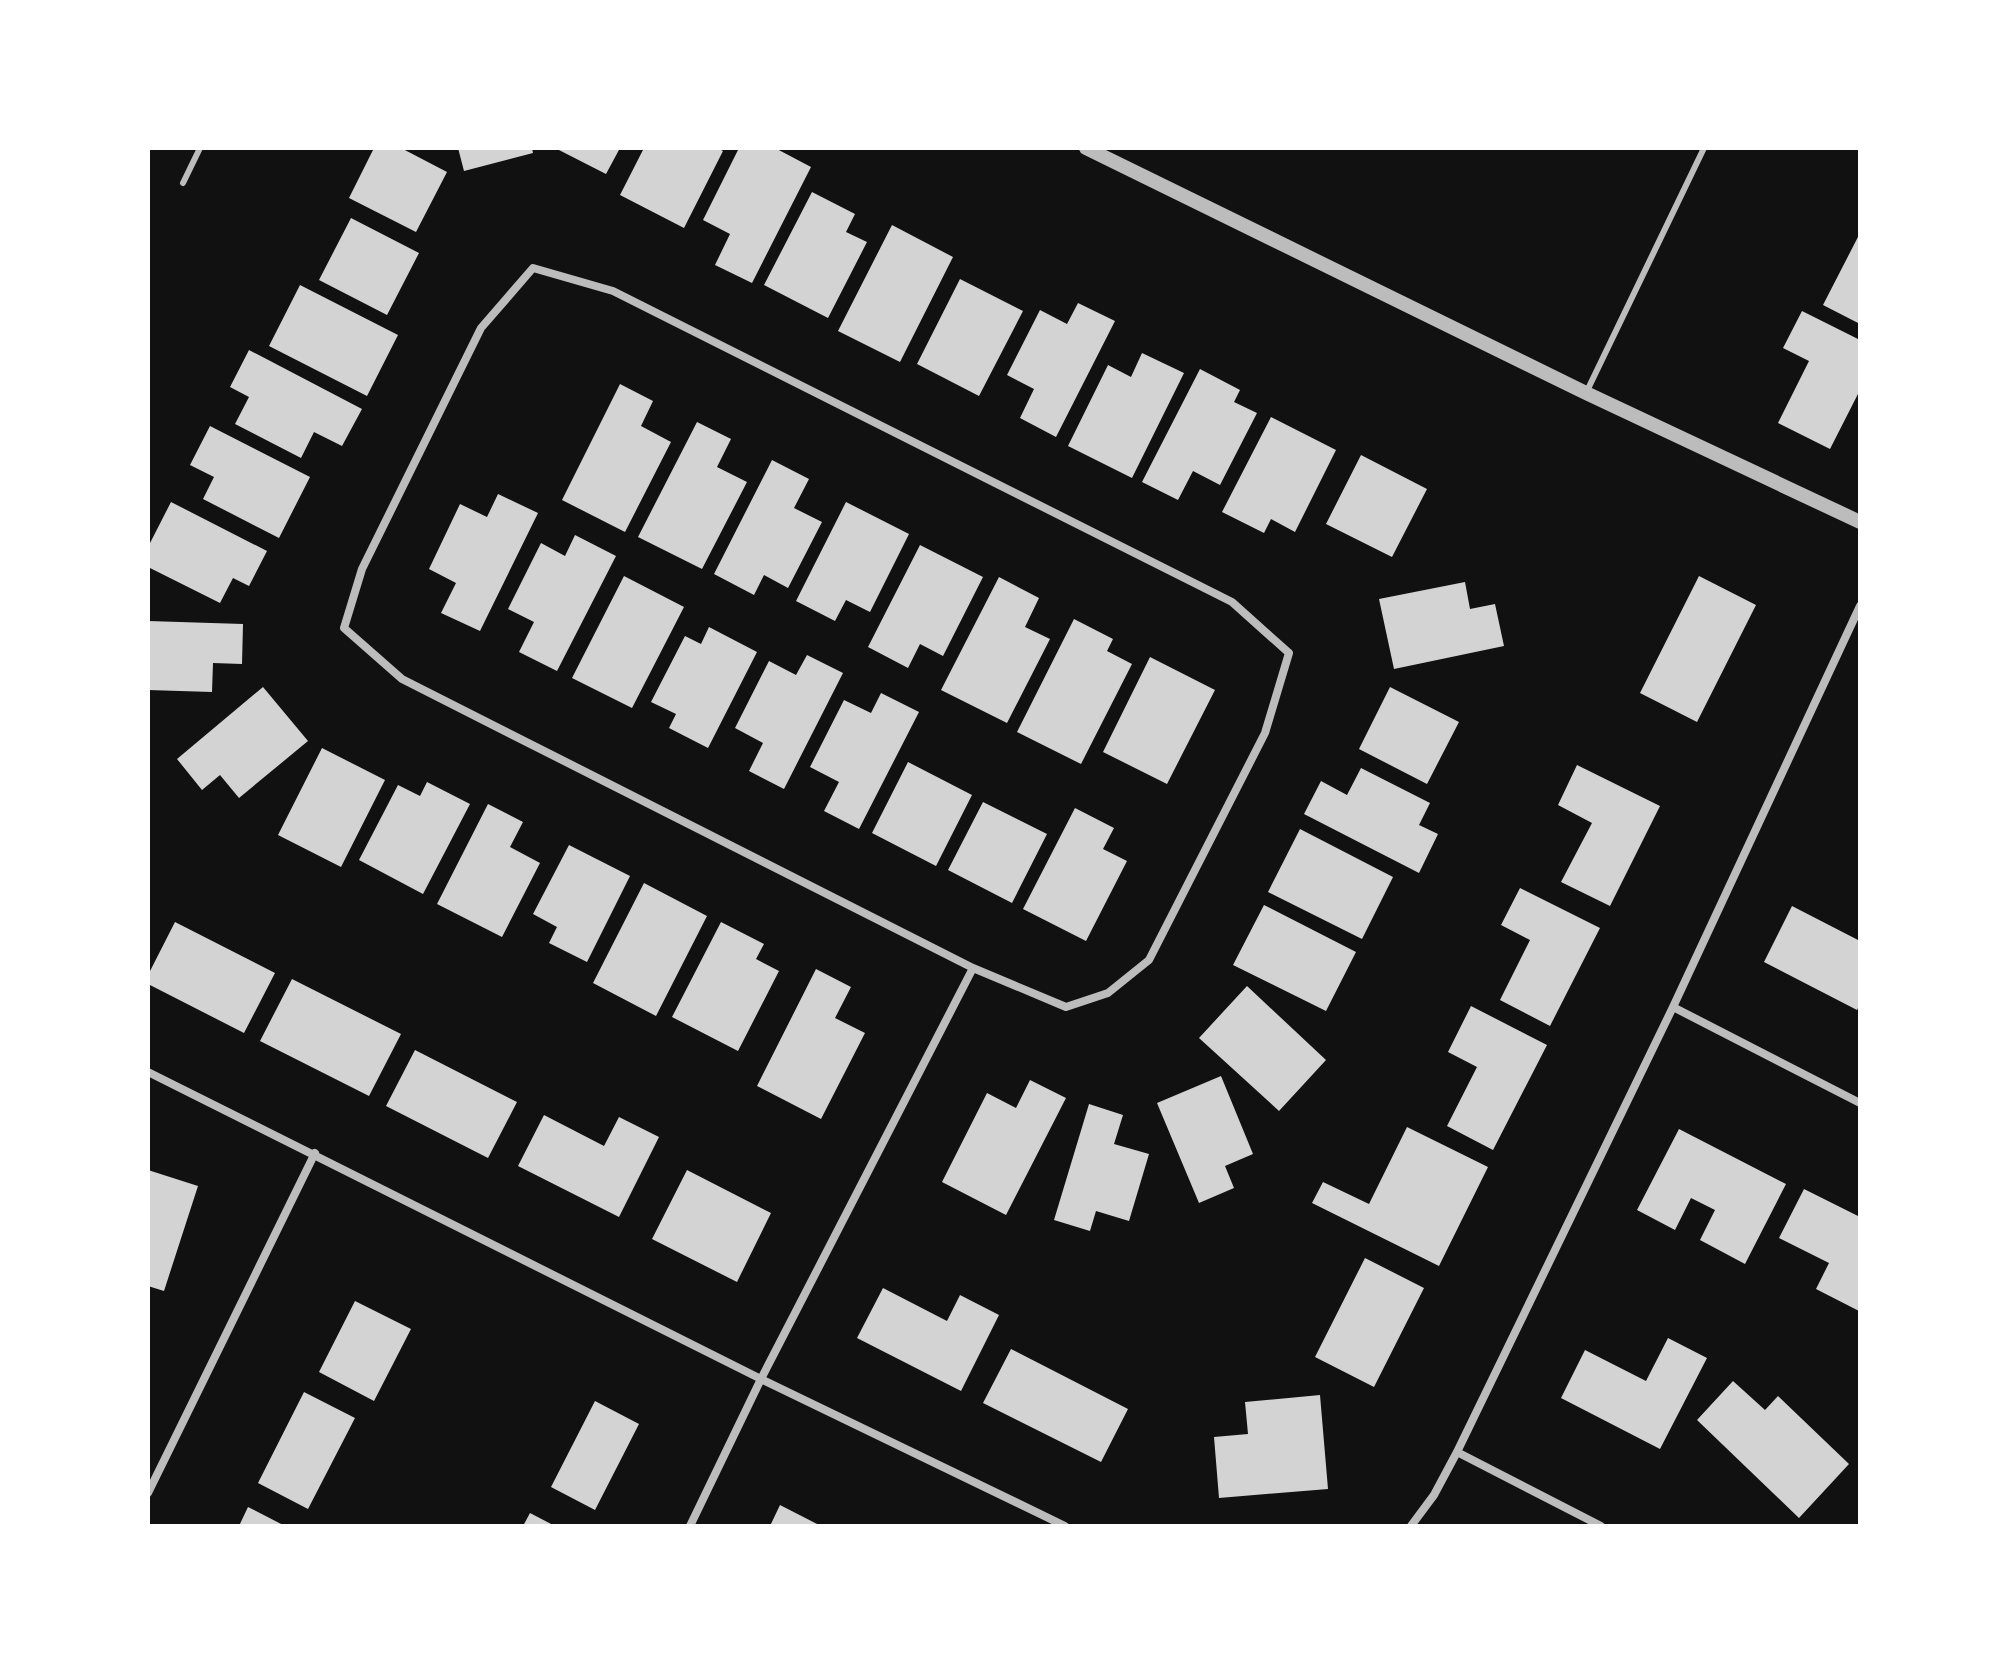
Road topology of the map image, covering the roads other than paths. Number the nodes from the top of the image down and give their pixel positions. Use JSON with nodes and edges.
{"nodes":[{"id":1,"x":200,"y":148,"type":"edge"},
{"id":2,"x":1086,"y":148,"type":"edge"},
{"id":3,"x":1704,"y":148,"type":"edge"},
{"id":4,"x":183,"y":183,"type":"dead end"},
{"id":5,"x":1586,"y":393,"type":"junction"},
{"id":6,"x":1860,"y":522,"type":"edge"},
{"id":7,"x":1860,"y":606,"type":"edge"},
{"id":8,"x":973,"y":968,"type":"junction"},
{"id":9,"x":1673,"y":1007,"type":"junction"},
{"id":10,"x":148,"y":1072,"type":"edge"},
{"id":11,"x":1860,"y":1103,"type":"edge"},
{"id":12,"x":315,"y":1153,"type":"junction"},
{"id":13,"x":761,"y":1379,"type":"junction"},
{"id":14,"x":1457,"y":1452,"type":"junction"},
{"id":15,"x":148,"y":1493,"type":"edge"},
{"id":16,"x":690,"y":1526,"type":"edge"},
{"id":17,"x":1065,"y":1526,"type":"edge"},
{"id":18,"x":1411,"y":1526,"type":"edge"},
{"id":19,"x":1601,"y":1526,"type":"edge"}],
"edges":[{"from":1,"to":4,"type":"lane"},
{"from":2,"to":5,"type":"street"},
{"from":3,"to":5,"type":"lane"},
{"from":5,"to":6,"type":"street"},
{"from":7,"to":9,"type":"street"},
{"from":8,"to":8,"type":"street"},
{"from":8,"to":13,"type":"street"},
{"from":9,"to":11,"type":"street"},
{"from":9,"to":14,"type":"street"},
{"from":10,"to":12,"type":"street"},
{"from":12,"to":13,"type":"street"},
{"from":12,"to":15,"type":"street"},
{"from":13,"to":16,"type":"street"},
{"from":13,"to":17,"type":"street"},
{"from":14,"to":18,"type":"street"},
{"from":14,"to":19,"type":"street"}]}
